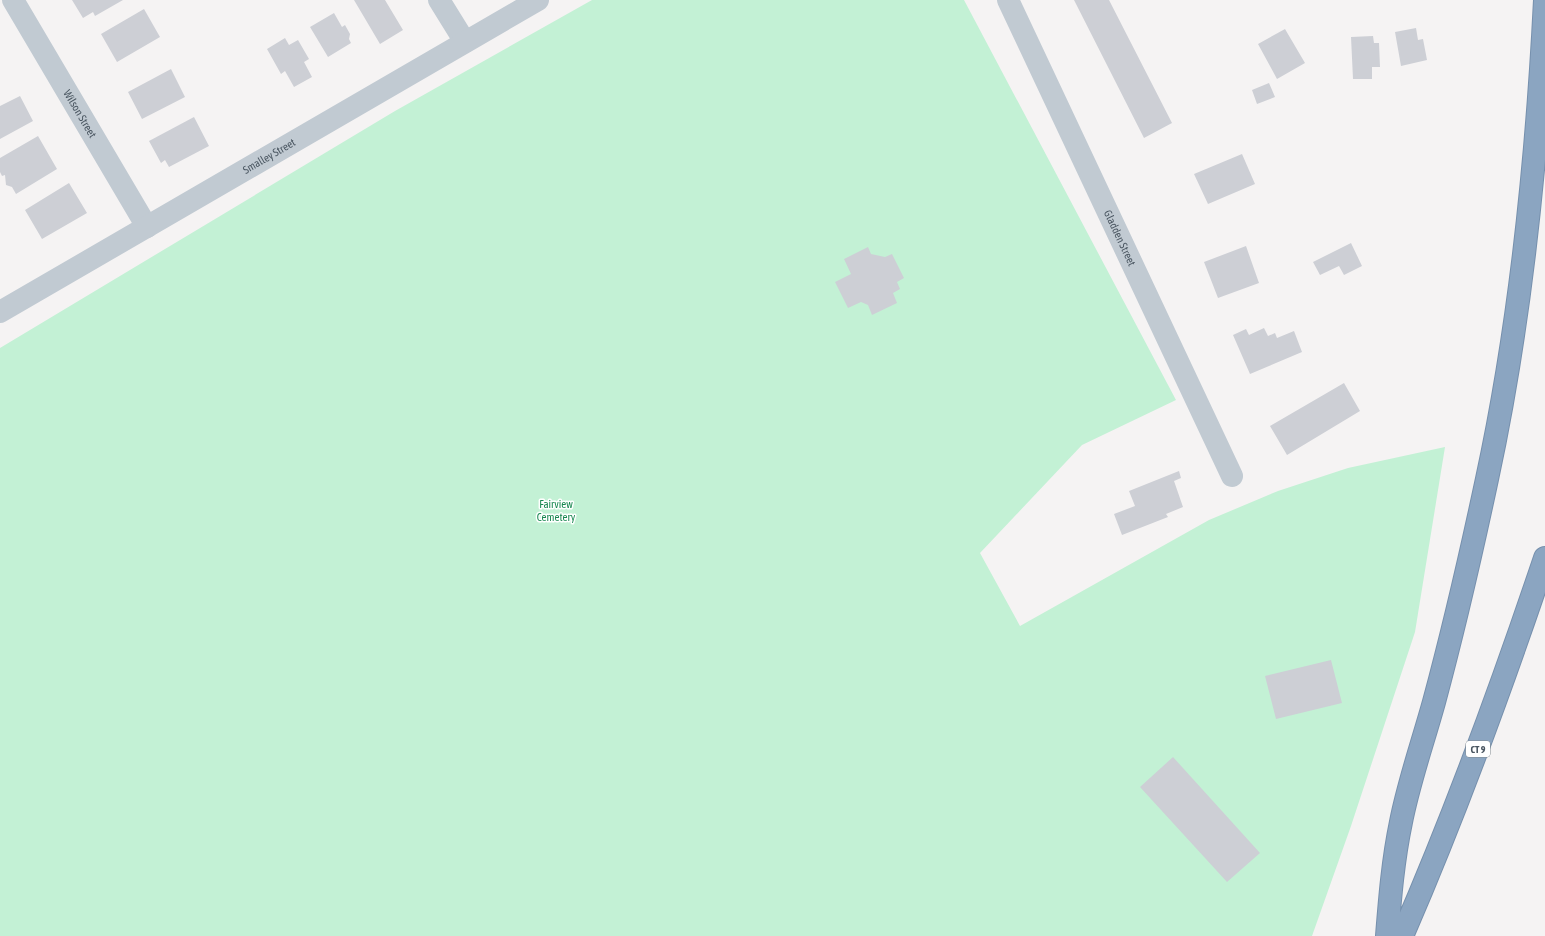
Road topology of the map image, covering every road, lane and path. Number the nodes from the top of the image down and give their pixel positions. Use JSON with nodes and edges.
{"nodes":[{"id":1,"x":13,"y":0,"type":"edge"},
{"id":2,"x":439,"y":0,"type":"edge"},
{"id":3,"x":538,"y":0,"type":"edge"},
{"id":4,"x":1008,"y":0,"type":"edge"},
{"id":5,"x":1545,"y":0,"type":"edge"},
{"id":6,"x":465,"y":42,"type":"junction"},
{"id":7,"x":147,"y":227,"type":"junction"},
{"id":8,"x":0,"y":312,"type":"edge"},
{"id":9,"x":1232,"y":476,"type":"dead end"},
{"id":10,"x":1545,"y":558,"type":"edge"},
{"id":11,"x":1387,"y":936,"type":"edge"},
{"id":12,"x":1402,"y":936,"type":"edge"}],
"edges":[{"from":1,"to":7,"type":"street","name":"Wilson Street"},
{"from":2,"to":6,"type":"street"},
{"from":3,"to":6,"type":"street","name":"Smalley Street"},
{"from":4,"to":9,"type":"street","name":"Gladden Street"},
{"from":5,"to":11,"type":"highway"},
{"from":6,"to":7,"type":"street","name":"Smalley Street"},
{"from":7,"to":8,"type":"street","name":"Smalley Street"},
{"from":10,"to":12,"type":"highway","number":"CT 9"}]}
